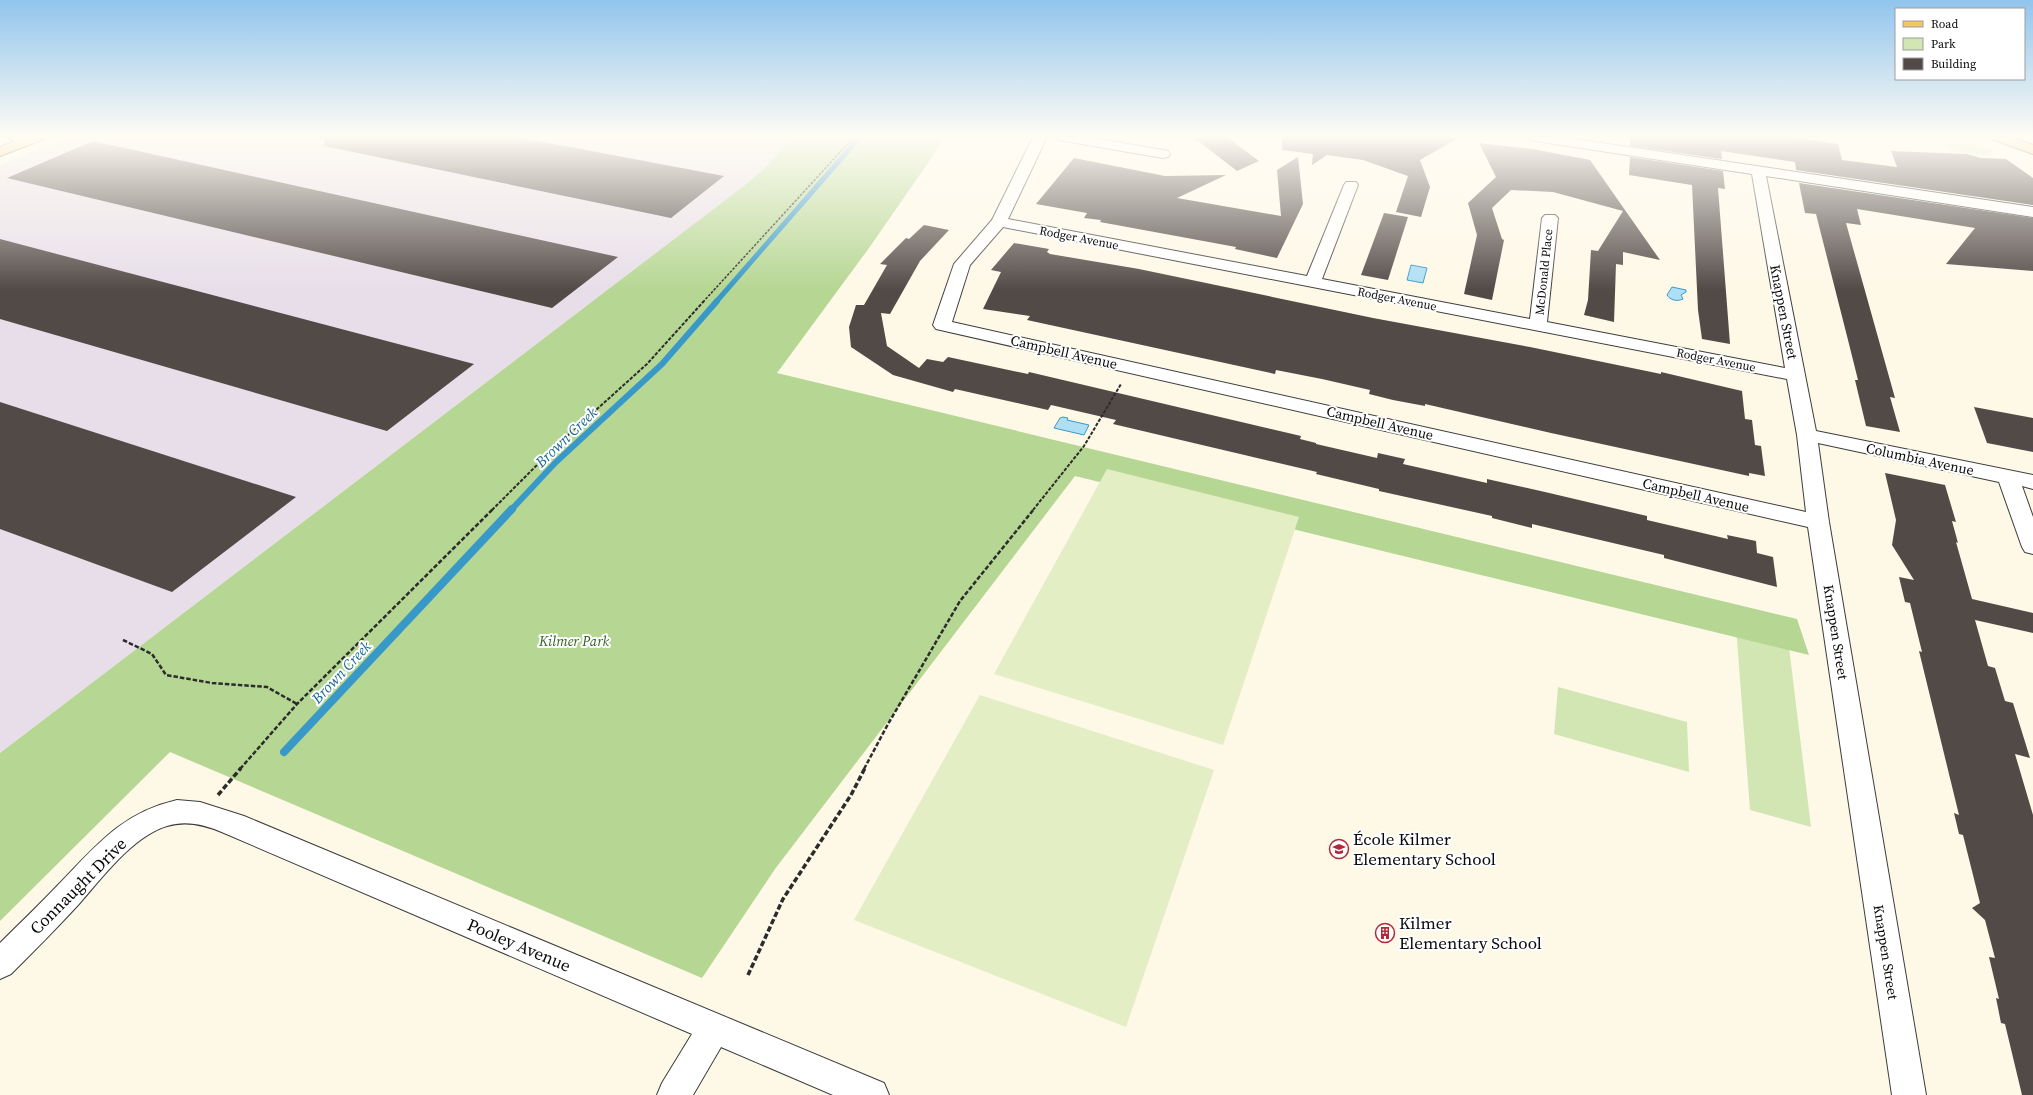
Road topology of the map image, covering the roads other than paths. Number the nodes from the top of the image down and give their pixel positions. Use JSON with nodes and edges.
{"nodes":[{"id":1,"x":1016,"y":188,"type":"edge"},
{"id":2,"x":1350,"y":188,"type":"edge"},
{"id":3,"x":1761,"y":188,"type":"edge"},
{"id":4,"x":1877,"y":188,"type":"edge"},
{"id":5,"x":2033,"y":212,"type":"edge"},
{"id":6,"x":1550,"y":218,"type":"dead end"},
{"id":7,"x":1000,"y":222,"type":"junction"},
{"id":8,"x":1312,"y":283,"type":"junction"},
{"id":9,"x":1538,"y":326,"type":"junction"},
{"id":10,"x":1795,"y":375,"type":"junction"},
{"id":11,"x":1807,"y":435,"type":"junction"},
{"id":12,"x":2008,"y":477,"type":"junction"},
{"id":13,"x":2033,"y":482,"type":"edge"},
{"id":14,"x":1818,"y":522,"type":"junction"},
{"id":15,"x":2033,"y":547,"type":"edge"},
{"id":16,"x":162,"y":815,"type":"joint"},
{"id":17,"x":0,"y":964,"type":"edge"},
{"id":18,"x":714,"y":1028,"type":"junction"},
{"id":19,"x":674,"y":1095,"type":"edge"},
{"id":20,"x":872,"y":1095,"type":"edge"},
{"id":21,"x":1909,"y":1095,"type":"edge"}],
"edges":[{"from":1,"to":7,"type":"street"},
{"from":2,"to":8,"type":"street"},
{"from":3,"to":10,"type":"street","name":"Knappen Street"},
{"from":4,"to":5,"type":"street"},
{"from":6,"to":9,"type":"street","name":"McDonald Place"},
{"from":7,"to":8,"type":"street","name":"Rodger Avenue"},
{"from":7,"to":14,"type":"street","name":"Campbell Avenue"},
{"from":8,"to":9,"type":"street","name":"Rodger Avenue"},
{"from":9,"to":10,"type":"street","name":"Rodger Avenue"},
{"from":10,"to":11,"type":"street","name":"Knappen Street"},
{"from":11,"to":12,"type":"street","name":"Columbia Avenue"},
{"from":11,"to":14,"type":"street","name":"Knappen Street"},
{"from":12,"to":13,"type":"street","name":"Columbia Avenue"},
{"from":12,"to":15,"type":"street"},
{"from":14,"to":21,"type":"street","name":"Knappen Street"},
{"from":16,"to":17,"type":"street","name":"Connaught Drive"},
{"from":16,"to":18,"type":"street","name":"Pooley Avenue"},
{"from":18,"to":19,"type":"street"},
{"from":18,"to":20,"type":"street","name":"Pooley Avenue"}]}
